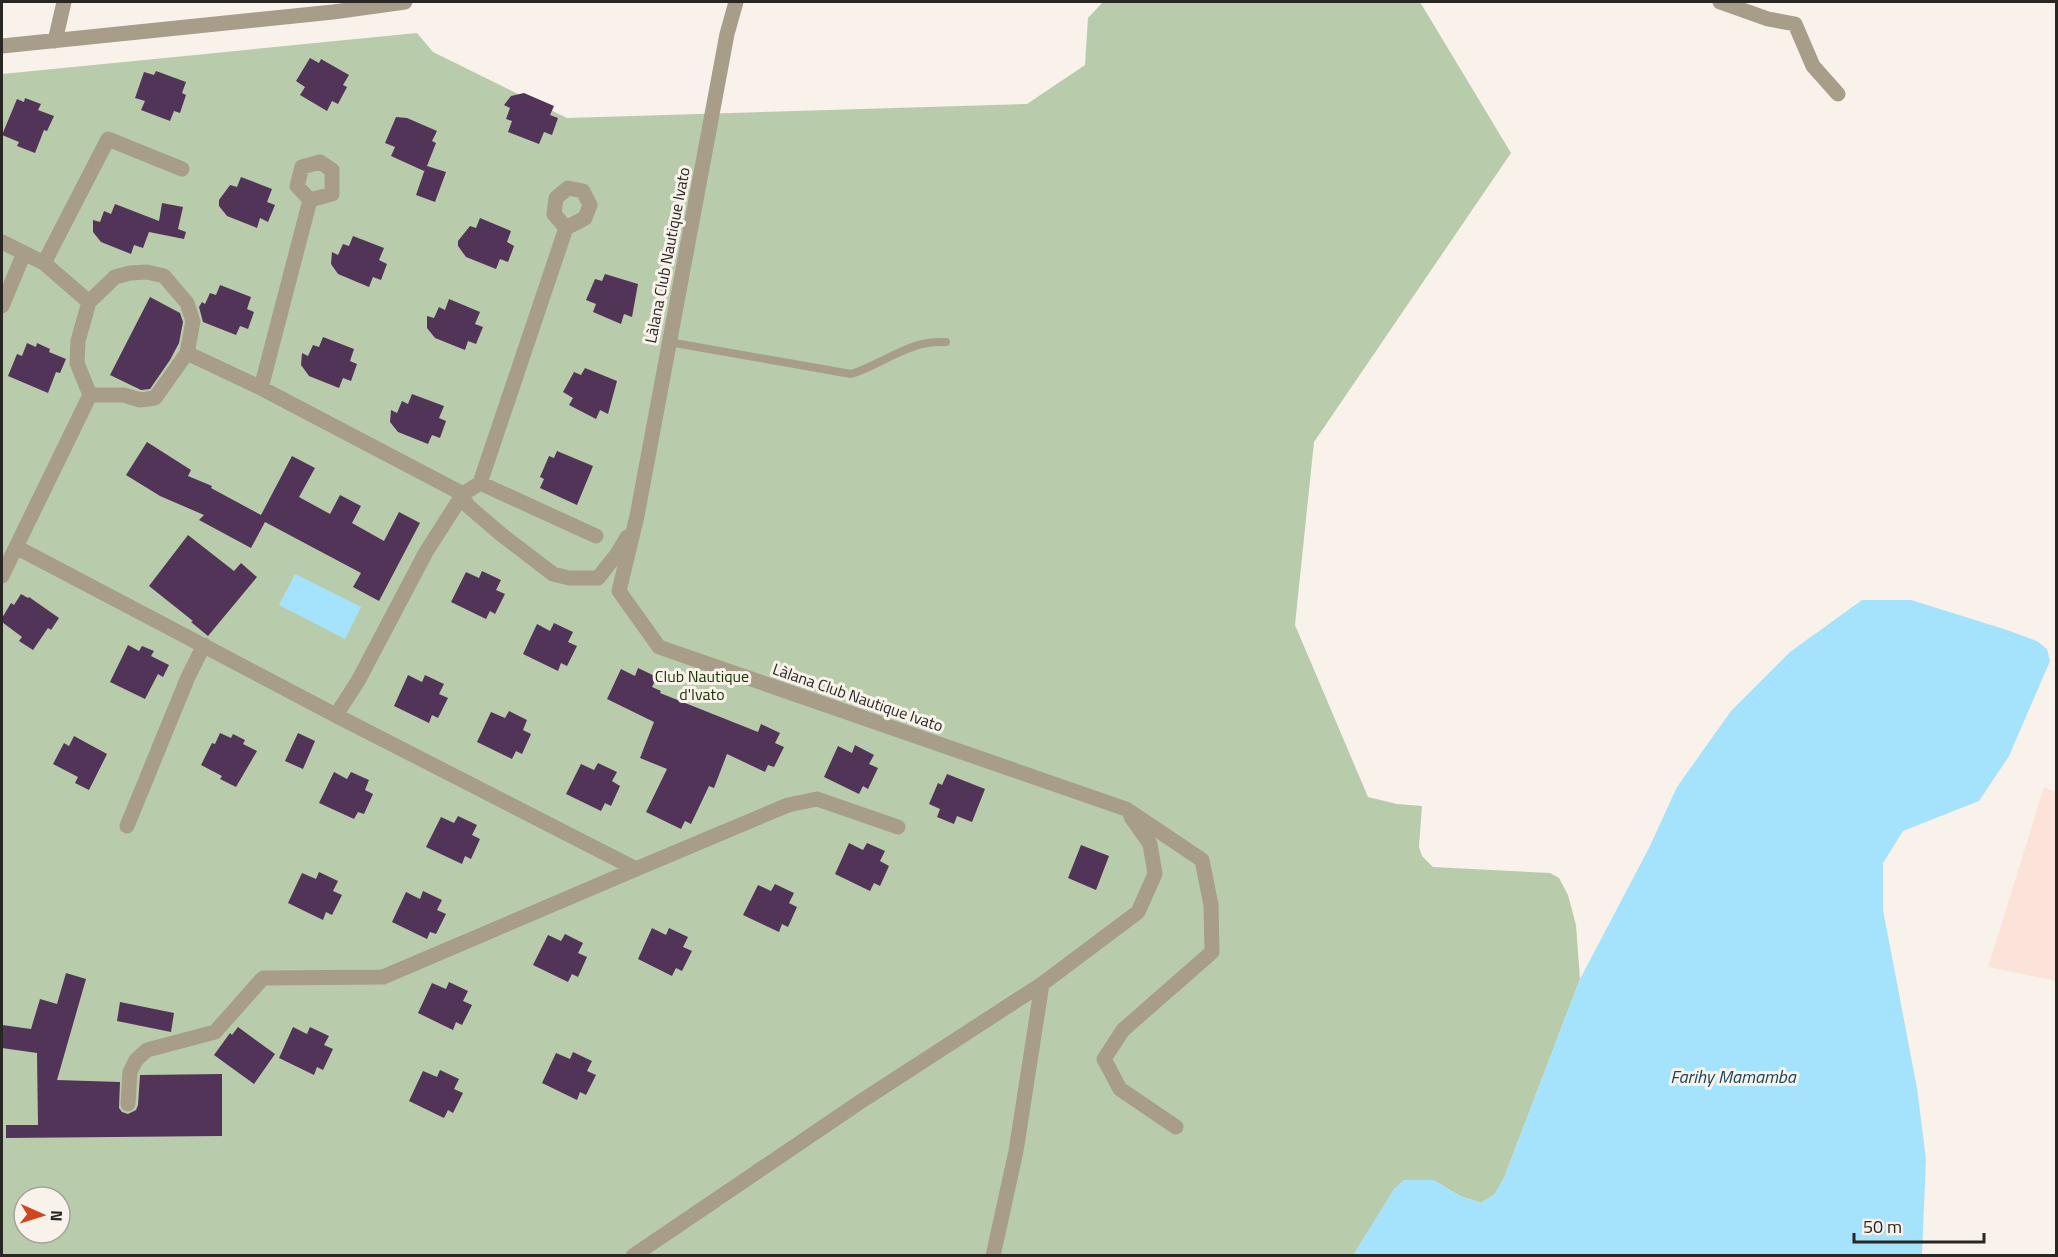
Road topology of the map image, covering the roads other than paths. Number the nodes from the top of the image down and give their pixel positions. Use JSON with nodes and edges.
{"nodes":[{"id":1,"x":64,"y":2,"type":"edge"},
{"id":2,"x":405,"y":2,"type":"edge"},
{"id":3,"x":736,"y":2,"type":"edge"},
{"id":4,"x":1720,"y":2,"type":"edge"},
{"id":5,"x":364,"y":5,"type":"edge"},
{"id":6,"x":55,"y":41,"type":"junction"},
{"id":7,"x":2,"y":46,"type":"edge"},
{"id":8,"x":1838,"y":94,"type":"dead end"},
{"id":9,"x":182,"y":169,"type":"dead end"},
{"id":10,"x":310,"y":200,"type":"dead end"},
{"id":11,"x":566,"y":228,"type":"dead end"},
{"id":12,"x":2,"y":242,"type":"edge"},
{"id":13,"x":24,"y":253,"type":"junction"},
{"id":14,"x":44,"y":263,"type":"junction"},
{"id":15,"x":89,"y":302,"type":"junction"},
{"id":16,"x":2,"y":306,"type":"edge"},
{"id":17,"x":669,"y":342,"type":"junction"},
{"id":18,"x":946,"y":342,"type":"dead end"},
{"id":19,"x":187,"y":353,"type":"junction"},
{"id":20,"x":261,"y":388,"type":"junction"},
{"id":21,"x":90,"y":395,"type":"junction"},
{"id":22,"x":480,"y":483,"type":"junction"},
{"id":23,"x":463,"y":494,"type":"junction"},
{"id":24,"x":635,"y":523,"type":"junction"},
{"id":25,"x":596,"y":536,"type":"dead end"},
{"id":26,"x":16,"y":547,"type":"junction"},
{"id":27,"x":2,"y":576,"type":"edge"},
{"id":28,"x":204,"y":645,"type":"junction"},
{"id":29,"x":336,"y":715,"type":"junction"},
{"id":30,"x":1126,"y":809,"type":"junction"},
{"id":31,"x":127,"y":826,"type":"dead end"},
{"id":32,"x":898,"y":827,"type":"dead end"},
{"id":33,"x":636,"y":868,"type":"junction"},
{"id":34,"x":1042,"y":984,"type":"junction"},
{"id":35,"x":128,"y":1104,"type":"dead end"},
{"id":36,"x":1176,"y":1127,"type":"dead end"},
{"id":37,"x":633,"y":1256,"type":"edge"},
{"id":38,"x":993,"y":1256,"type":"edge"}],
"edges":[{"from":1,"to":6,"type":"street"},
{"from":2,"to":5,"type":"street"},
{"from":3,"to":17,"type":"street","name":"Làlana Club Nautique Ivato"},
{"from":4,"to":8,"type":"street"},
{"from":5,"to":6,"type":"street"},
{"from":6,"to":7,"type":"street"},
{"from":9,"to":14,"type":"street"},
{"from":10,"to":20,"type":"street"},
{"from":11,"to":22,"type":"street"},
{"from":12,"to":13,"type":"street"},
{"from":13,"to":14,"type":"street"},
{"from":13,"to":16,"type":"street"},
{"from":14,"to":15,"type":"street"},
{"from":15,"to":19,"type":"street"},
{"from":15,"to":21,"type":"street"},
{"from":17,"to":18,"type":"lane"},
{"from":17,"to":24,"type":"street","name":"Làlana Club Nautique Ivato"},
{"from":19,"to":20,"type":"street"},
{"from":19,"to":21,"type":"street"},
{"from":20,"to":23,"type":"street"},
{"from":21,"to":26,"type":"street"},
{"from":22,"to":23,"type":"street"},
{"from":22,"to":25,"type":"street"},
{"from":23,"to":24,"type":"street"},
{"from":23,"to":29,"type":"street"},
{"from":24,"to":30,"type":"street","name":"Làlana Club Nautique Ivato"},
{"from":26,"to":27,"type":"street"},
{"from":26,"to":28,"type":"street"},
{"from":28,"to":29,"type":"street"},
{"from":28,"to":31,"type":"street"},
{"from":29,"to":33,"type":"street"},
{"from":30,"to":34,"type":"street"},
{"from":30,"to":36,"type":"street","name":"Làlana Club Nautique Ivato"},
{"from":32,"to":33,"type":"street"},
{"from":33,"to":35,"type":"street"},
{"from":34,"to":37,"type":"street"},
{"from":34,"to":38,"type":"street"}]}
